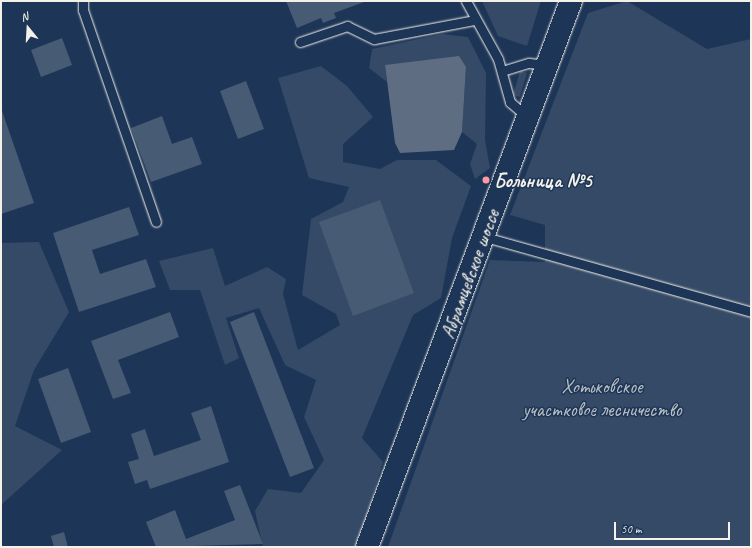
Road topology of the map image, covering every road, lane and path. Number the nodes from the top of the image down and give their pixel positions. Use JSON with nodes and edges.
{"nodes":[{"id":1,"x":83,"y":1,"type":"edge"},
{"id":2,"x":466,"y":1,"type":"edge"},
{"id":3,"x":571,"y":1,"type":"edge"},
{"id":4,"x":475,"y":20,"type":"junction"},
{"id":5,"x":300,"y":42,"type":"dead end"},
{"id":6,"x":547,"y":65,"type":"junction"},
{"id":7,"x":502,"y":71,"type":"junction"},
{"id":8,"x":527,"y":117,"type":"junction"},
{"id":9,"x":156,"y":222,"type":"dead end"},
{"id":10,"x":484,"y":237,"type":"junction"},
{"id":11,"x":751,"y":312,"type":"edge"},
{"id":12,"x":367,"y":547,"type":"edge"}],
"edges":[{"from":1,"to":9,"type":"lane"},
{"from":2,"to":4,"type":"lane"},
{"from":3,"to":6,"type":"street","name":"Абрамцевское шоссе"},
{"from":4,"to":5,"type":"lane"},
{"from":4,"to":7,"type":"lane"},
{"from":6,"to":7,"type":"lane"},
{"from":6,"to":8,"type":"street","name":"Абрамцевское шоссе"},
{"from":7,"to":8,"type":"lane"},
{"from":8,"to":10,"type":"street","name":"Абрамцевское шоссе"},
{"from":10,"to":11,"type":"lane"},
{"from":10,"to":12,"type":"street","name":"Абрамцевское шоссе"}]}
